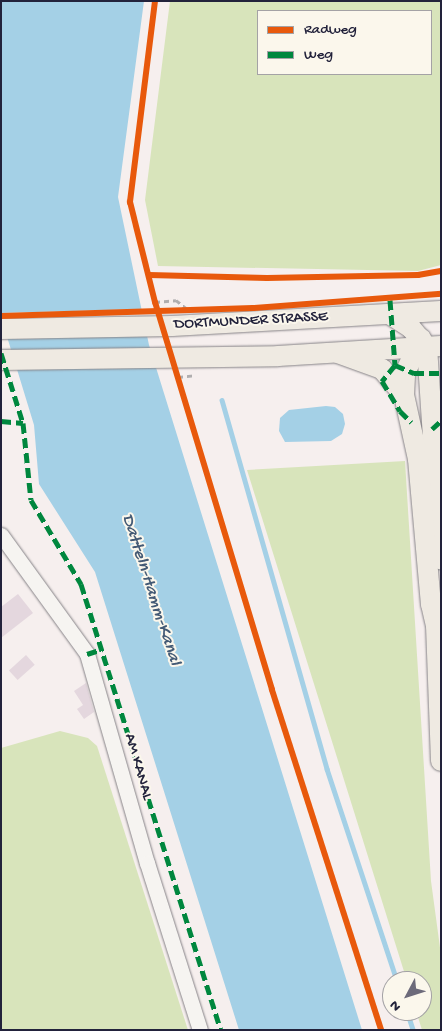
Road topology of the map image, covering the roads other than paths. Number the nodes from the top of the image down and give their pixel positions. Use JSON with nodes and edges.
{"nodes":[{"id":1,"x":439,"y":312,"type":"edge"},
{"id":2,"x":391,"y":315,"type":"junction"},
{"id":3,"x":1,"y":329,"type":"edge"},
{"id":4,"x":426,"y":345,"type":"edge"},
{"id":5,"x":338,"y":353,"type":"junction"},
{"id":6,"x":1,"y":360,"type":"edge"},
{"id":7,"x":404,"y":395,"type":"junction"},
{"id":8,"x":1,"y":535,"type":"edge"},
{"id":9,"x":441,"y":560,"type":"edge"},
{"id":10,"x":438,"y":618,"type":"edge"},
{"id":11,"x":441,"y":761,"type":"edge"},
{"id":12,"x":200,"y":1030,"type":"edge"}],
"edges":[{"from":1,"to":2,"type":"main road","name":"DORTMUNDER STRASSE"},
{"from":1,"to":4,"type":"main road"},
{"from":2,"to":3,"type":"main road","name":"DORTMUNDER STRASSE"},
{"from":2,"to":4,"type":"main road"},
{"from":4,"to":5,"type":"main road","name":"DORTMUNDER STRASSE"},
{"from":4,"to":7,"type":"main road"},
{"from":4,"to":9,"type":"main road"},
{"from":5,"to":6,"type":"main road","name":"DORTMUNDER STRASSE"},
{"from":5,"to":7,"type":"main road"},
{"from":7,"to":10,"type":"main road"},
{"from":8,"to":12,"type":"lane","name":"AM KANAL"},
{"from":10,"to":11,"type":"main road"}]}
